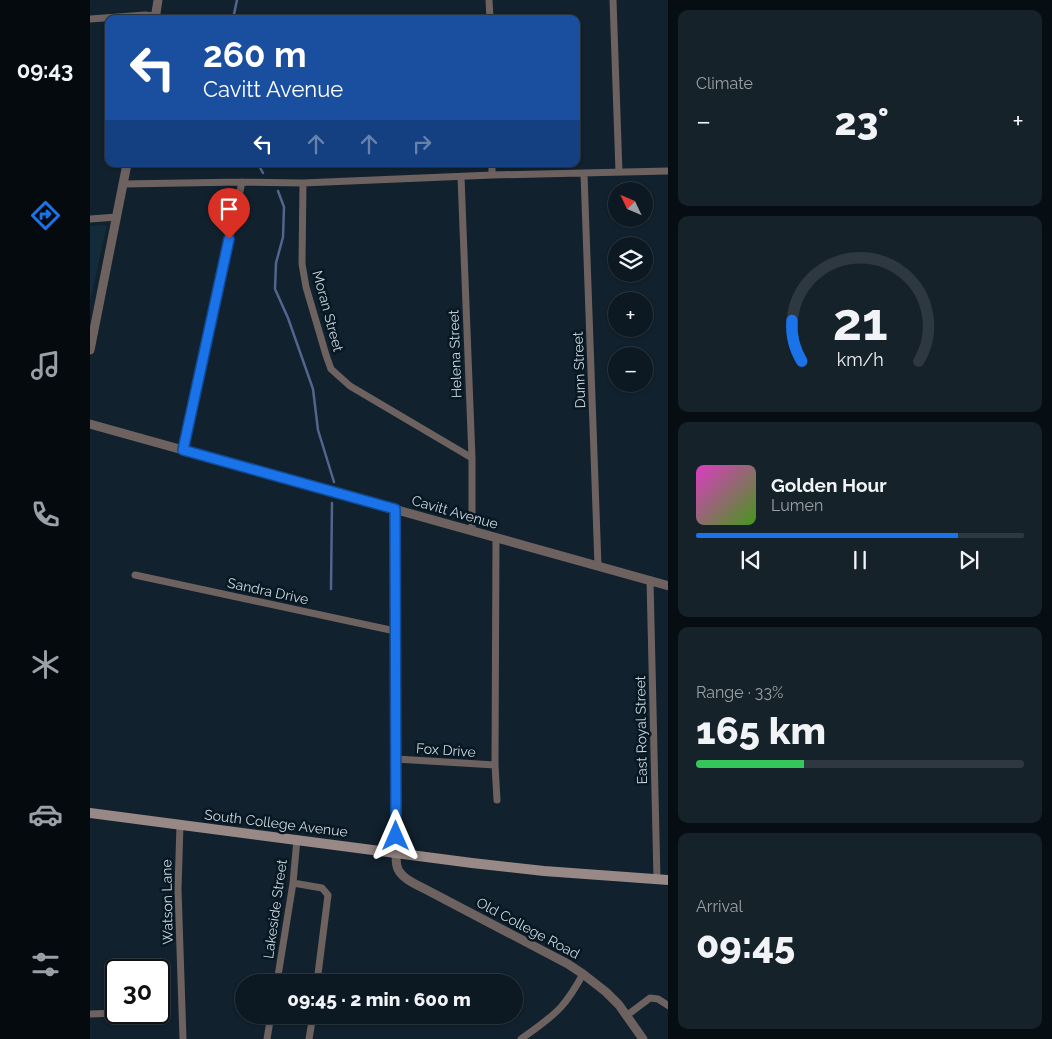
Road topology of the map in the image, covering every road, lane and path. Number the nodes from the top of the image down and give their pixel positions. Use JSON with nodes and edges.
{"nodes":[{"id":1,"x":158,"y":0,"type":"edge"},
{"id":2,"x":489,"y":0,"type":"edge"},
{"id":3,"x":613,"y":0,"type":"edge"},
{"id":4,"x":155,"y":15,"type":"edge"},
{"id":5,"x":490,"y":15,"type":"edge"},
{"id":6,"x":105,"y":18,"type":"edge"},
{"id":7,"x":90,"y":19,"type":"edge"},
{"id":8,"x":127,"y":167,"type":"edge"},
{"id":9,"x":492,"y":167,"type":"edge"},
{"id":10,"x":668,"y":171,"type":"edge"},
{"id":11,"x":619,"y":172,"type":"junction"},
{"id":12,"x":584,"y":174,"type":"junction"},
{"id":13,"x":492,"y":176,"type":"junction"},
{"id":14,"x":461,"y":177,"type":"junction"},
{"id":15,"x":242,"y":182,"type":"junction"},
{"id":16,"x":303,"y":183,"type":"junction"},
{"id":17,"x":124,"y":184,"type":"junction"},
{"id":18,"x":117,"y":218,"type":"junction"},
{"id":19,"x":90,"y":219,"type":"edge"},
{"id":20,"x":90,"y":350,"type":"edge"},
{"id":21,"x":90,"y":424,"type":"edge"},
{"id":22,"x":183,"y":450,"type":"junction"},
{"id":23,"x":472,"y":458,"type":"junction"},
{"id":24,"x":395,"y":509,"type":"junction"},
{"id":25,"x":472,"y":531,"type":"junction"},
{"id":26,"x":496,"y":537,"type":"junction"},
{"id":27,"x":598,"y":566,"type":"junction"},
{"id":28,"x":135,"y":575,"type":"dead end"},
{"id":29,"x":650,"y":580,"type":"junction"},
{"id":30,"x":668,"y":586,"type":"edge"},
{"id":31,"x":395,"y":631,"type":"junction"},
{"id":32,"x":396,"y":759,"type":"junction"},
{"id":33,"x":495,"y":765,"type":"junction"},
{"id":34,"x":497,"y":800,"type":"dead end"},
{"id":35,"x":90,"y":813,"type":"edge"},
{"id":36,"x":180,"y":825,"type":"junction"},
{"id":37,"x":297,"y":839,"type":"junction"},
{"id":38,"x":396,"y":853,"type":"junction"},
{"id":39,"x":657,"y":879,"type":"junction"},
{"id":40,"x":668,"y":880,"type":"edge"},
{"id":41,"x":293,"y":883,"type":"junction"},
{"id":42,"x":277,"y":974,"type":"edge"},
{"id":43,"x":318,"y":974,"type":"edge"},
{"id":44,"x":583,"y":974,"type":"junction"},
{"id":45,"x":668,"y":1006,"type":"edge"},
{"id":46,"x":90,"y":1014,"type":"edge"},
{"id":47,"x":105,"y":1014,"type":"edge"},
{"id":48,"x":626,"y":1016,"type":"junction"},
{"id":49,"x":270,"y":1024,"type":"edge"},
{"id":50,"x":311,"y":1024,"type":"edge"},
{"id":51,"x":184,"y":1039,"type":"edge"},
{"id":52,"x":267,"y":1039,"type":"edge"},
{"id":53,"x":309,"y":1039,"type":"edge"},
{"id":54,"x":521,"y":1039,"type":"edge"},
{"id":55,"x":643,"y":1039,"type":"edge"}],
"edges":[{"from":1,"to":4,"type":"street"},
{"from":2,"to":5,"type":"street"},
{"from":3,"to":11,"type":"street"},
{"from":6,"to":7,"type":"street"},
{"from":8,"to":17,"type":"street"},
{"from":9,"to":13,"type":"street"},
{"from":10,"to":11,"type":"street"},
{"from":11,"to":12,"type":"street"},
{"from":12,"to":13,"type":"street"},
{"from":12,"to":27,"type":"street","name":"Dunn Street"},
{"from":13,"to":14,"type":"street"},
{"from":14,"to":16,"type":"street"},
{"from":14,"to":23,"type":"street","name":"Helena Street"},
{"from":15,"to":16,"type":"street"},
{"from":15,"to":17,"type":"street"},
{"from":15,"to":22,"type":"street"},
{"from":16,"to":23,"type":"street","name":"Moran Street"},
{"from":17,"to":18,"type":"street"},
{"from":18,"to":19,"type":"street"},
{"from":18,"to":20,"type":"street"},
{"from":21,"to":22,"type":"street","name":"Cavitt Avenue"},
{"from":22,"to":24,"type":"street","name":"Cavitt Avenue"},
{"from":23,"to":25,"type":"street","name":"Helena Street"},
{"from":24,"to":25,"type":"street","name":"Cavitt Avenue"},
{"from":24,"to":31,"type":"street"},
{"from":25,"to":26,"type":"street","name":"Cavitt Avenue"},
{"from":26,"to":27,"type":"street","name":"Cavitt Avenue"},
{"from":26,"to":33,"type":"street"},
{"from":27,"to":29,"type":"street","name":"Cavitt Avenue"},
{"from":28,"to":31,"type":"street","name":"Sandra Drive"},
{"from":29,"to":30,"type":"street","name":"Cavitt Avenue"},
{"from":29,"to":39,"type":"street","name":"East Royal Street"},
{"from":31,"to":32,"type":"street"},
{"from":32,"to":33,"type":"street","name":"Fox Drive"},
{"from":32,"to":38,"type":"street"},
{"from":33,"to":34,"type":"street"},
{"from":35,"to":36,"type":"main road","name":"South College Avenue"},
{"from":36,"to":37,"type":"main road","name":"South College Avenue"},
{"from":36,"to":51,"type":"street","name":"Watson Lane"},
{"from":37,"to":38,"type":"main road","name":"South College Avenue"},
{"from":37,"to":41,"type":"street","name":"Lakeside Street"},
{"from":38,"to":39,"type":"main road","name":"South College Avenue"},
{"from":38,"to":44,"type":"street","name":"Old College Road"},
{"from":39,"to":40,"type":"main road","name":"South College Avenue"},
{"from":41,"to":42,"type":"street","name":"Lakeside Street"},
{"from":41,"to":43,"type":"street"},
{"from":44,"to":48,"type":"street","name":"Old College Road"},
{"from":44,"to":54,"type":"street"},
{"from":45,"to":48,"type":"street"},
{"from":46,"to":47,"type":"street"},
{"from":48,"to":55,"type":"street","name":"Old College Road"},
{"from":49,"to":52,"type":"street"},
{"from":50,"to":53,"type":"street"}]}
